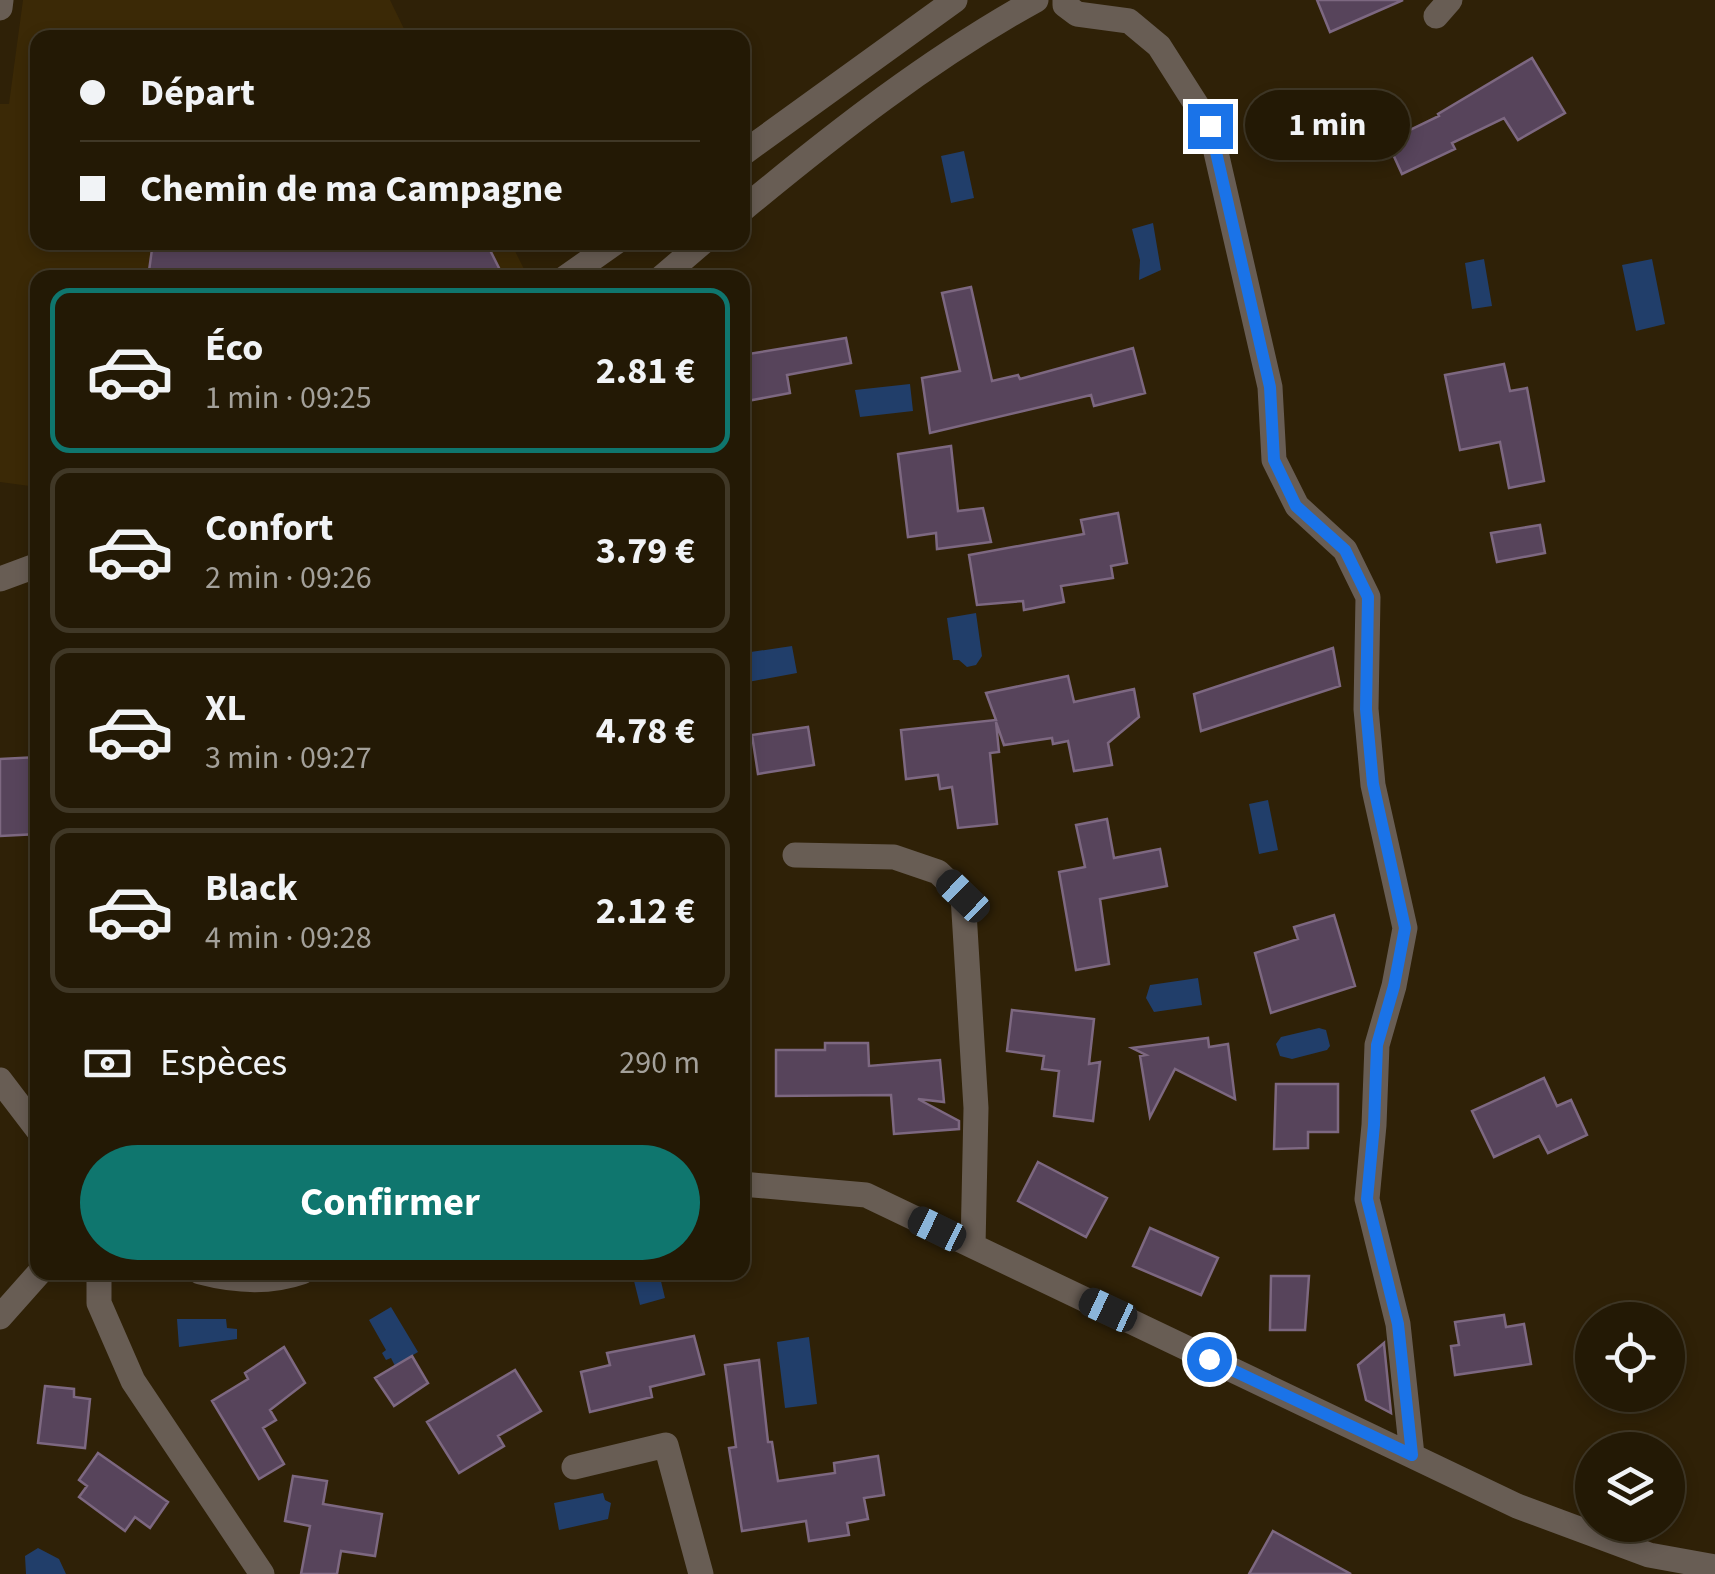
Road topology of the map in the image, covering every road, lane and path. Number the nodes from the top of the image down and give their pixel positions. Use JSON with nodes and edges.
{"nodes":[{"id":1,"x":1,"y":0,"type":"edge"},
{"id":2,"x":954,"y":0,"type":"edge"},
{"id":3,"x":1036,"y":0,"type":"edge"},
{"id":4,"x":1066,"y":0,"type":"edge"},
{"id":5,"x":0,"y":8,"type":"edge"},
{"id":6,"x":750,"y":148,"type":"edge"},
{"id":7,"x":750,"y":204,"type":"edge"},
{"id":8,"x":605,"y":250,"type":"edge"},
{"id":9,"x":694,"y":250,"type":"edge"},
{"id":10,"x":577,"y":270,"type":"edge"},
{"id":11,"x":670,"y":270,"type":"edge"},
{"id":12,"x":30,"y":568,"type":"edge"},
{"id":13,"x":0,"y":579,"type":"edge"},
{"id":14,"x":796,"y":855,"type":"dead end"},
{"id":15,"x":0,"y":1080,"type":"edge"},
{"id":16,"x":30,"y":1119,"type":"edge"},
{"id":17,"x":750,"y":1185,"type":"edge"},
{"id":18,"x":973,"y":1246,"type":"junction"},
{"id":19,"x":33,"y":1280,"type":"edge"},
{"id":20,"x":99,"y":1280,"type":"edge"},
{"id":21,"x":0,"y":1318,"type":"edge"},
{"id":22,"x":1412,"y":1455,"type":"junction"},
{"id":23,"x":574,"y":1467,"type":"dead end"},
{"id":24,"x":1715,"y":1568,"type":"edge"},
{"id":25,"x":262,"y":1574,"type":"edge"},
{"id":26,"x":701,"y":1574,"type":"edge"}],
"edges":[{"from":1,"to":5,"type":"street"},
{"from":2,"to":6,"type":"street"},
{"from":3,"to":7,"type":"street"},
{"from":4,"to":22,"type":"street"},
{"from":8,"to":10,"type":"street"},
{"from":9,"to":11,"type":"street"},
{"from":12,"to":13,"type":"street"},
{"from":14,"to":18,"type":"street"},
{"from":15,"to":16,"type":"street"},
{"from":17,"to":18,"type":"street"},
{"from":18,"to":22,"type":"street"},
{"from":19,"to":21,"type":"street"},
{"from":20,"to":25,"type":"street"},
{"from":22,"to":24,"type":"street"},
{"from":23,"to":26,"type":"street"}]}
